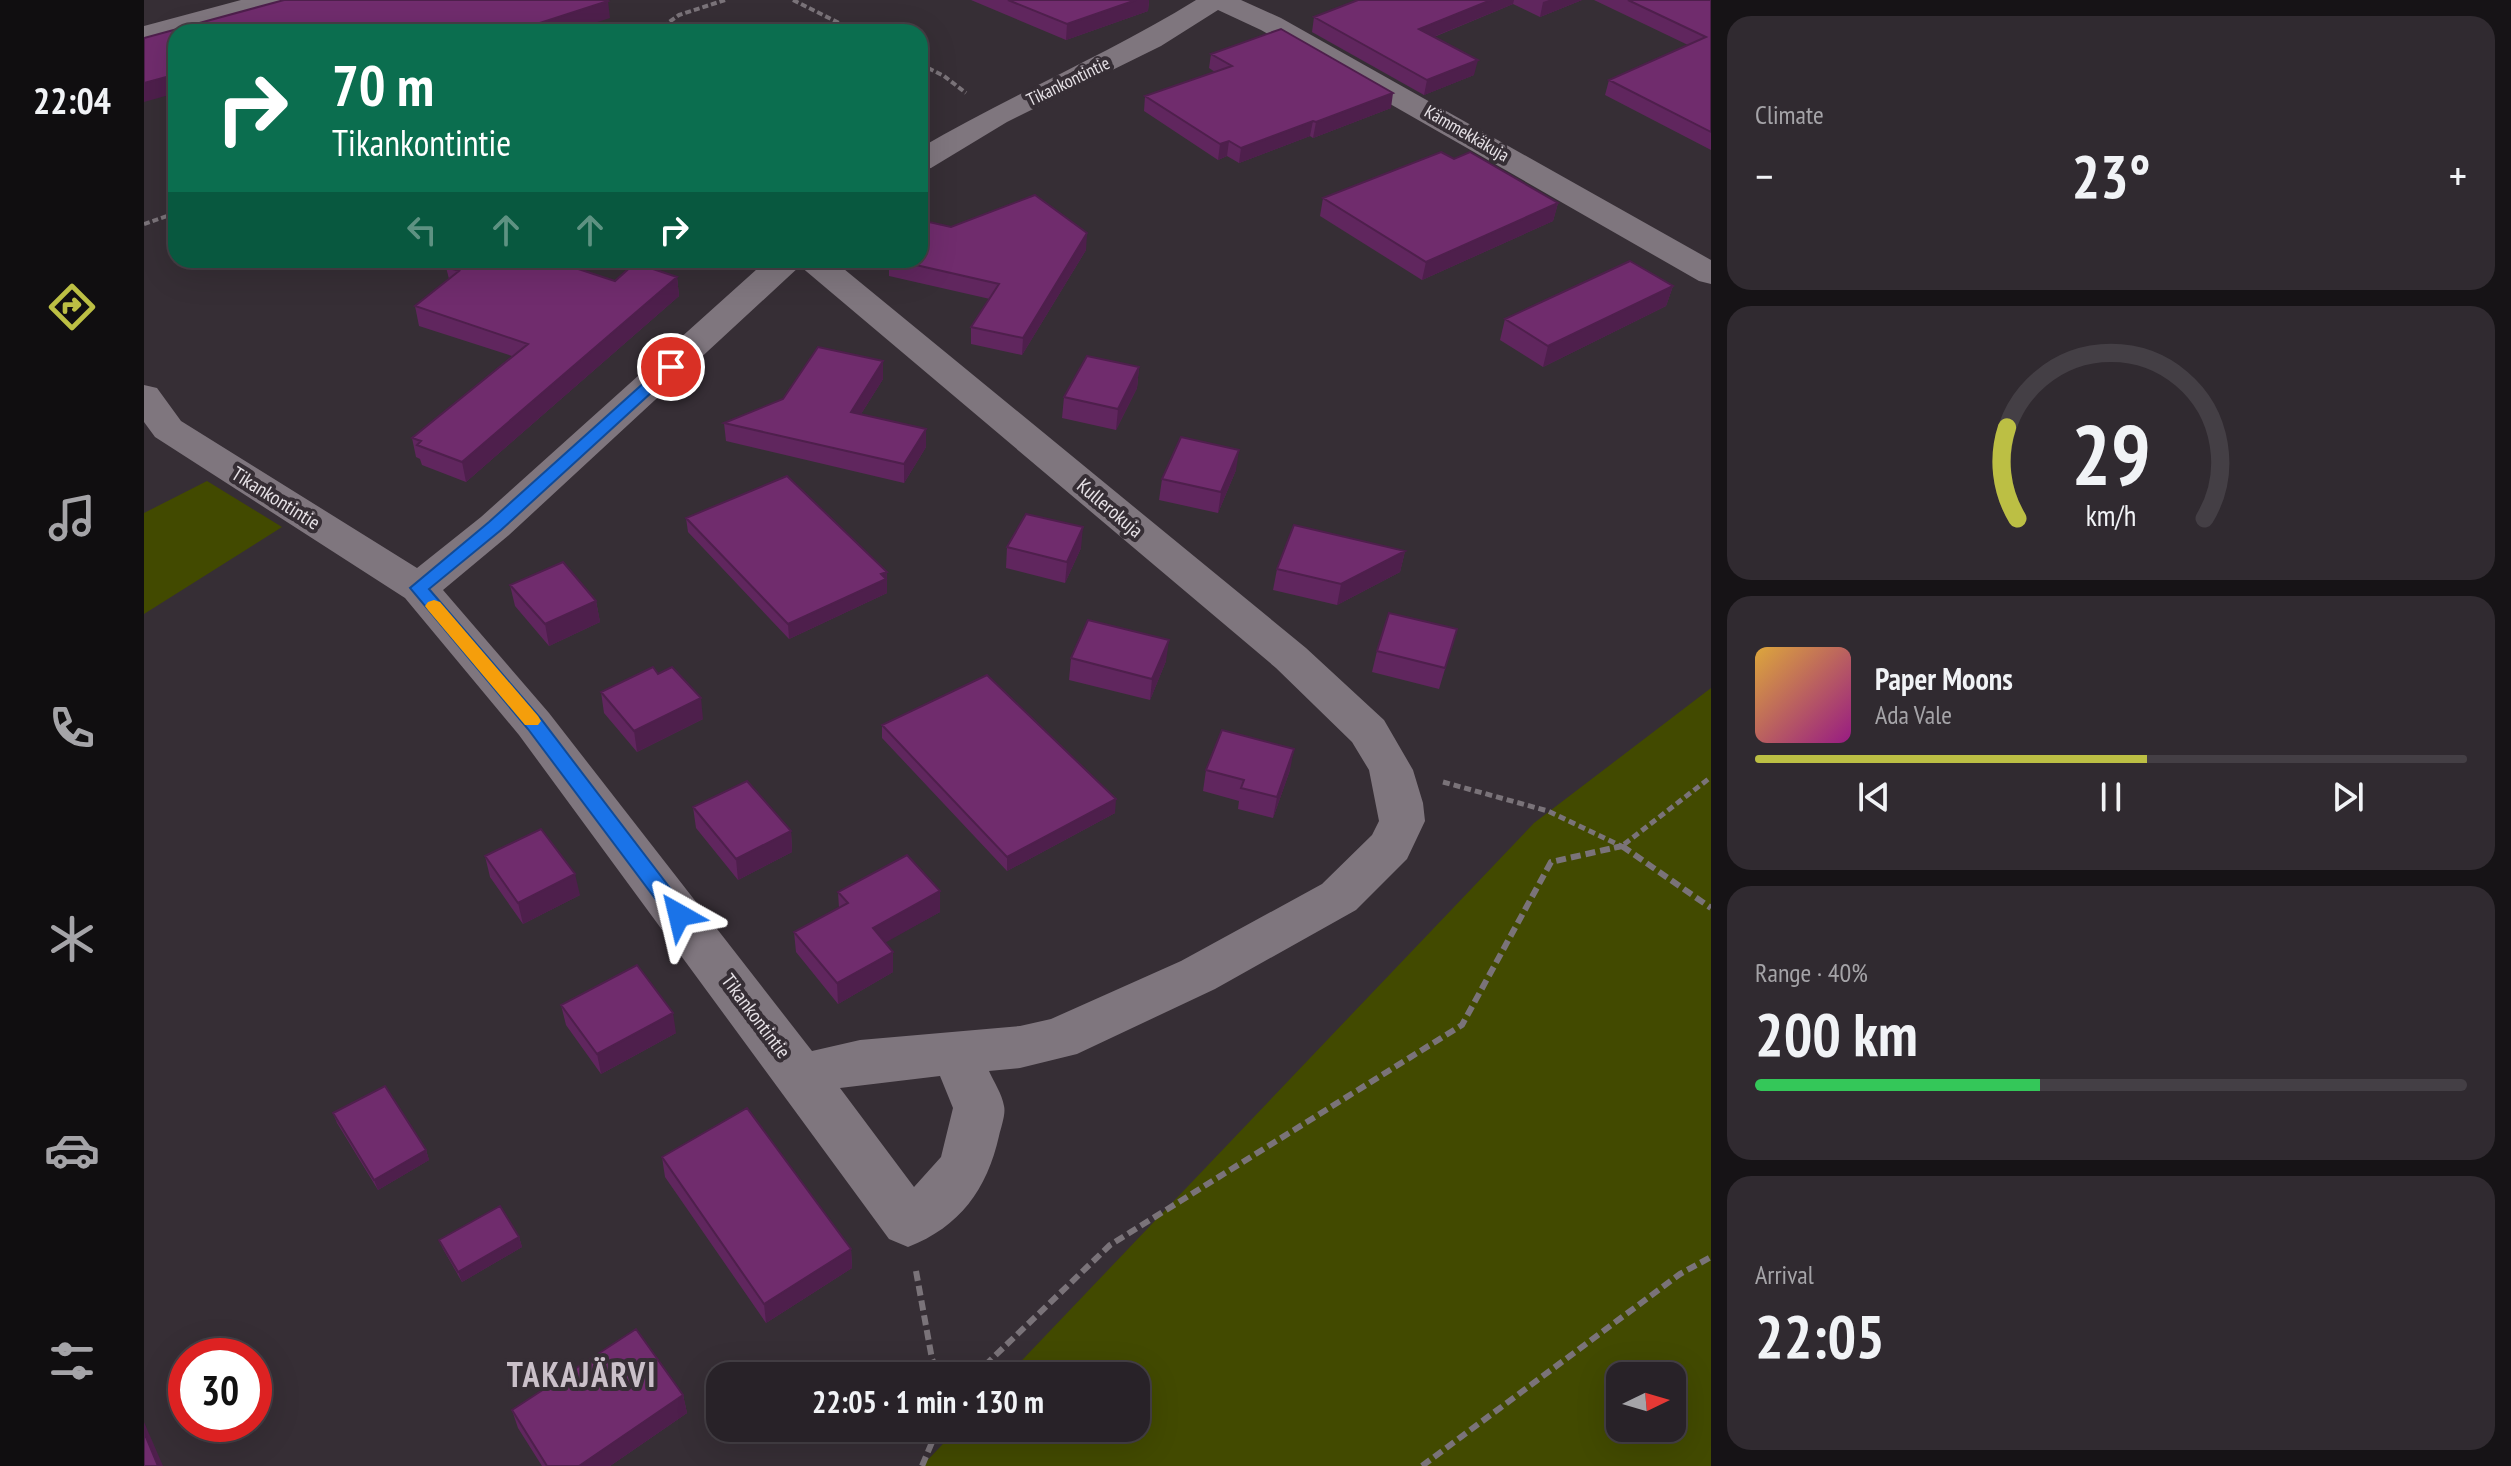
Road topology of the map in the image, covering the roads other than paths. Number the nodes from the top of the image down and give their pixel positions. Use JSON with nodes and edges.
{"nodes":[{"id":1,"x":272,"y":0,"type":"edge"},
{"id":2,"x":1216,"y":0,"type":"edge"},
{"id":3,"x":184,"y":24,"type":"edge"},
{"id":4,"x":168,"y":28,"type":"edge"},
{"id":5,"x":144,"y":35,"type":"edge"},
{"id":6,"x":928,"y":156,"type":"edge"},
{"id":7,"x":778,"y":268,"type":"edge"},
{"id":8,"x":822,"y":268,"type":"edge"},
{"id":9,"x":1711,"y":274,"type":"edge"},
{"id":10,"x":152,"y":423,"type":"edge"},
{"id":11,"x":419,"y":588,"type":"junction"},
{"id":12,"x":956,"y":1053,"type":"junction"},
{"id":13,"x":800,"y":1075,"type":"junction"}],
"edges":[{"from":1,"to":3,"type":"street"},
{"from":2,"to":6,"type":"street","name":"Tikankontintie"},
{"from":2,"to":9,"type":"street","name":"Kämmekkäkuja"},
{"from":4,"to":5,"type":"street"},
{"from":7,"to":11,"type":"street"},
{"from":8,"to":12,"type":"street","name":"Kullerokuja"},
{"from":10,"to":11,"type":"street","name":"Tikankontintie"},
{"from":11,"to":13,"type":"street","name":"Tikankontintie"},
{"from":12,"to":13,"type":"street","name":"Kullerokuja"},
{"from":12,"to":13,"type":"street","name":"Tikankontintie"}]}
